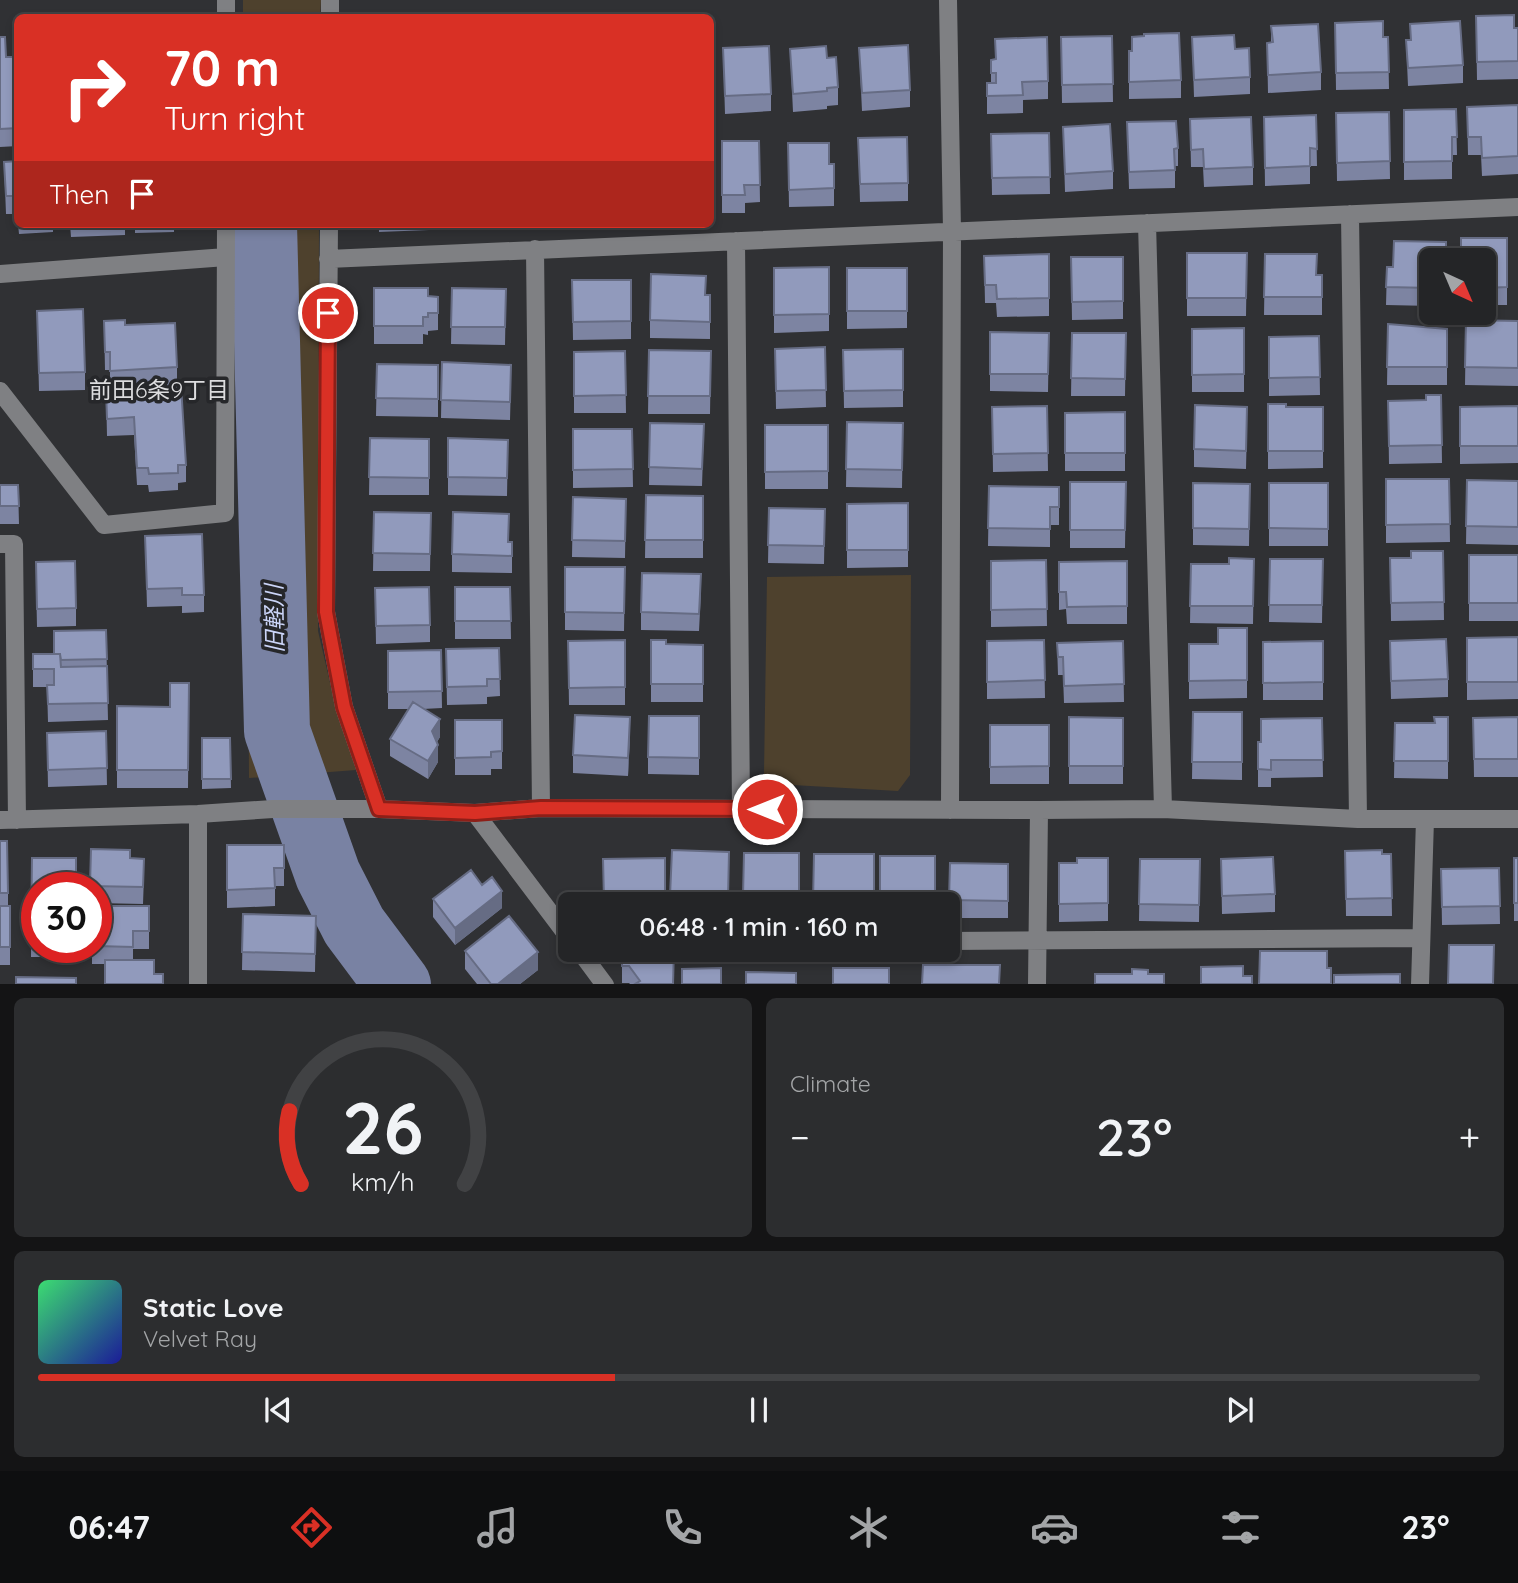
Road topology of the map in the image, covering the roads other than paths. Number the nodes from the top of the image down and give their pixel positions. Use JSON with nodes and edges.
{"nodes":[{"id":1,"x":948,"y":0,"type":"edge"},
{"id":2,"x":1518,"y":207,"type":"edge"},
{"id":3,"x":1350,"y":214,"type":"junction"},
{"id":4,"x":1147,"y":223,"type":"junction"},
{"id":5,"x":226,"y":228,"type":"edge"},
{"id":6,"x":329,"y":228,"type":"edge"},
{"id":7,"x":952,"y":231,"type":"junction"},
{"id":8,"x":736,"y":241,"type":"junction"},
{"id":9,"x":536,"y":250,"type":"junction"},
{"id":10,"x":226,"y":257,"type":"junction"},
{"id":11,"x":328,"y":259,"type":"junction"},
{"id":12,"x":0,"y":274,"type":"edge"},
{"id":13,"x":0,"y":391,"type":"edge"},
{"id":14,"x":0,"y":544,"type":"edge"},
{"id":15,"x":541,"y":808,"type":"junction"},
{"id":16,"x":1163,"y":808,"type":"junction"},
{"id":17,"x":379,"y":809,"type":"junction"},
{"id":18,"x":741,"y":809,"type":"junction"},
{"id":19,"x":950,"y":810,"type":"junction"},
{"id":20,"x":1039,"y":810,"type":"junction"},
{"id":21,"x":475,"y":813,"type":"junction"},
{"id":22,"x":198,"y":814,"type":"junction"},
{"id":23,"x":1358,"y":819,"type":"junction"},
{"id":24,"x":1425,"y":819,"type":"junction"},
{"id":25,"x":1518,"y":819,"type":"edge"},
{"id":26,"x":9,"y":820,"type":"edge"},
{"id":27,"x":558,"y":923,"type":"edge"},
{"id":28,"x":1421,"y":938,"type":"junction"},
{"id":29,"x":960,"y":941,"type":"edge"},
{"id":30,"x":1037,"y":941,"type":"junction"},
{"id":31,"x":588,"y":962,"type":"edge"},
{"id":32,"x":198,"y":984,"type":"edge"},
{"id":33,"x":605,"y":984,"type":"edge"},
{"id":34,"x":1037,"y":984,"type":"edge"},
{"id":35,"x":1420,"y":984,"type":"edge"}],
"edges":[{"from":1,"to":7,"type":"street"},
{"from":2,"to":3,"type":"street"},
{"from":3,"to":4,"type":"street"},
{"from":3,"to":23,"type":"street"},
{"from":4,"to":7,"type":"street"},
{"from":4,"to":16,"type":"street"},
{"from":5,"to":10,"type":"street"},
{"from":6,"to":11,"type":"street"},
{"from":7,"to":8,"type":"street"},
{"from":7,"to":19,"type":"street"},
{"from":8,"to":9,"type":"street"},
{"from":8,"to":18,"type":"street"},
{"from":9,"to":11,"type":"street"},
{"from":9,"to":15,"type":"street"},
{"from":10,"to":12,"type":"street"},
{"from":10,"to":13,"type":"street"},
{"from":11,"to":17,"type":"street"},
{"from":14,"to":26,"type":"street"},
{"from":15,"to":18,"type":"street"},
{"from":15,"to":21,"type":"street"},
{"from":16,"to":20,"type":"street"},
{"from":16,"to":23,"type":"street"},
{"from":17,"to":21,"type":"street"},
{"from":17,"to":22,"type":"street"},
{"from":18,"to":19,"type":"street"},
{"from":19,"to":20,"type":"street"},
{"from":20,"to":30,"type":"street"},
{"from":21,"to":27,"type":"street"},
{"from":22,"to":26,"type":"street"},
{"from":22,"to":32,"type":"street"},
{"from":23,"to":24,"type":"street"},
{"from":24,"to":25,"type":"street"},
{"from":24,"to":28,"type":"street"},
{"from":28,"to":30,"type":"street"},
{"from":28,"to":35,"type":"street"},
{"from":29,"to":30,"type":"street"},
{"from":30,"to":34,"type":"street"},
{"from":31,"to":33,"type":"street"}]}
